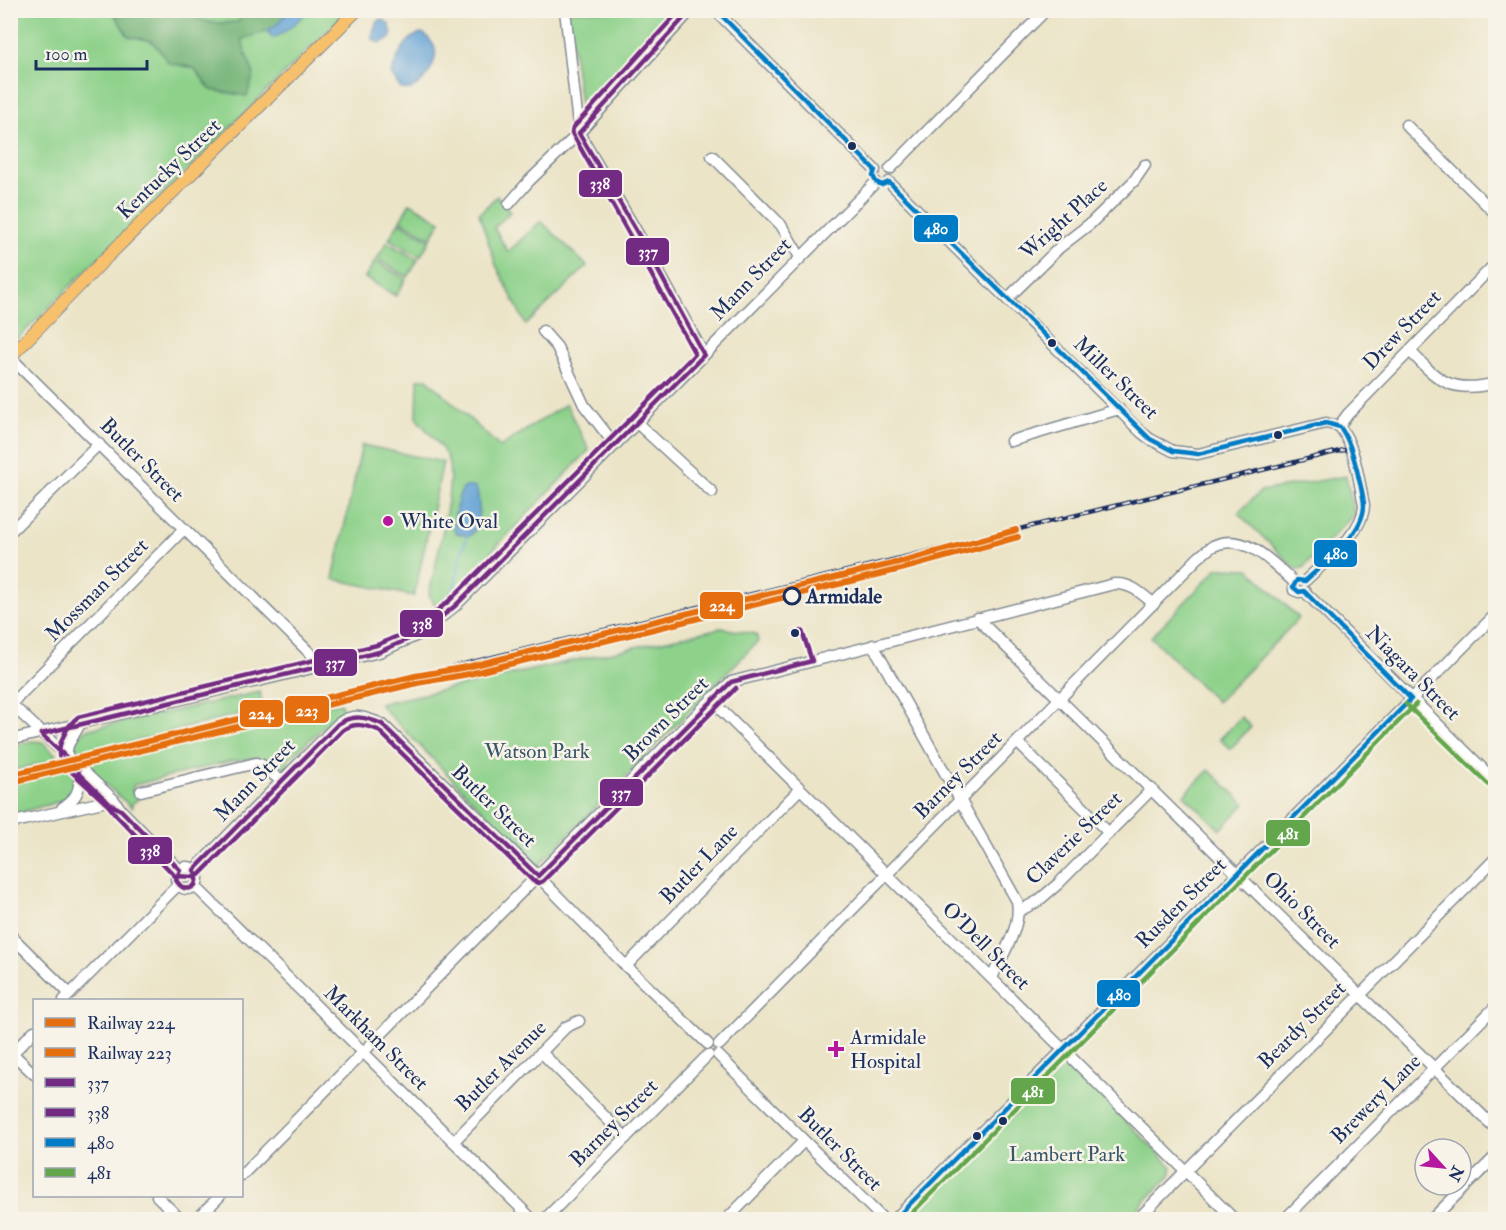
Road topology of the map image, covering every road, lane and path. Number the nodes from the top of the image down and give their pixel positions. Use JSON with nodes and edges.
{"nodes":[{"id":1,"x":357,"y":10,"type":"edge"},
{"id":2,"x":565,"y":10,"type":"edge"},
{"id":3,"x":691,"y":10,"type":"edge"},
{"id":4,"x":715,"y":10,"type":"edge"},
{"id":5,"x":1046,"y":10,"type":"edge"},
{"id":6,"x":1406,"y":125,"type":"dead end"},
{"id":7,"x":579,"y":133,"type":"junction"},
{"id":8,"x":712,"y":156,"type":"dead end"},
{"id":9,"x":1145,"y":165,"type":"dead end"},
{"id":10,"x":890,"y":169,"type":"junction"},
{"id":11,"x":874,"y":170,"type":"junction"},
{"id":12,"x":876,"y":182,"type":"junction"},
{"id":13,"x":889,"y":182,"type":"junction"},
{"id":14,"x":509,"y":204,"type":"dead end"},
{"id":15,"x":1496,"y":214,"type":"edge"},
{"id":16,"x":800,"y":257,"type":"junction"},
{"id":17,"x":1496,"y":263,"type":"edge"},
{"id":18,"x":1007,"y":299,"type":"junction"},
{"id":19,"x":543,"y":331,"type":"dead end"},
{"id":20,"x":1410,"y":351,"type":"junction"},
{"id":21,"x":704,"y":355,"type":"junction"},
{"id":22,"x":10,"y":357,"type":"edge"},
{"id":23,"x":1496,"y":383,"type":"edge"},
{"id":24,"x":1119,"y":410,"type":"junction"},
{"id":25,"x":637,"y":423,"type":"junction"},
{"id":26,"x":1339,"y":426,"type":"junction"},
{"id":27,"x":1011,"y":441,"type":"dead end"},
{"id":28,"x":99,"y":444,"type":"junction"},
{"id":29,"x":615,"y":445,"type":"junction"},
{"id":30,"x":711,"y":492,"type":"dead end"},
{"id":31,"x":184,"y":529,"type":"junction"},
{"id":32,"x":10,"y":532,"type":"edge"},
{"id":33,"x":1230,"y":543,"type":"joint"},
{"id":34,"x":1301,"y":585,"type":"junction"},
{"id":35,"x":1154,"y":604,"type":"junction"},
{"id":36,"x":1496,"y":614,"type":"edge"},
{"id":37,"x":977,"y":618,"type":"junction"},
{"id":38,"x":873,"y":645,"type":"junction"},
{"id":39,"x":323,"y":666,"type":"junction"},
{"id":40,"x":713,"y":698,"type":"junction"},
{"id":41,"x":1061,"y":699,"type":"junction"},
{"id":42,"x":1411,"y":699,"type":"junction"},
{"id":43,"x":11,"y":703,"type":"edge"},
{"id":44,"x":346,"y":718,"type":"joint"},
{"id":45,"x":80,"y":724,"type":"junction"},
{"id":46,"x":41,"y":734,"type":"junction"},
{"id":47,"x":10,"y":740,"type":"edge"},
{"id":48,"x":1018,"y":742,"type":"junction"},
{"id":49,"x":66,"y":756,"type":"junction"},
{"id":50,"x":79,"y":771,"type":"junction"},
{"id":51,"x":281,"y":781,"type":"junction"},
{"id":52,"x":1496,"y":782,"type":"edge"},
{"id":53,"x":800,"y":789,"type":"junction"},
{"id":54,"x":1152,"y":789,"type":"junction"},
{"id":55,"x":141,"y":791,"type":"dead end"},
{"id":56,"x":961,"y":800,"type":"junction"},
{"id":57,"x":107,"y":801,"type":"junction"},
{"id":58,"x":121,"y":810,"type":"junction"},
{"id":59,"x":57,"y":812,"type":"junction"},
{"id":60,"x":10,"y":823,"type":"edge"},
{"id":61,"x":1109,"y":833,"type":"junction"},
{"id":62,"x":1496,"y":858,"type":"edge"},
{"id":63,"x":180,"y":870,"type":"junction"},
{"id":64,"x":194,"y":870,"type":"junction"},
{"id":65,"x":1238,"y":874,"type":"junction"},
{"id":66,"x":886,"y":875,"type":"junction"},
{"id":67,"x":538,"y":876,"type":"junction"},
{"id":68,"x":178,"y":885,"type":"junction"},
{"id":69,"x":195,"y":886,"type":"junction"},
{"id":70,"x":1019,"y":911,"type":"junction"},
{"id":71,"x":10,"y":935,"type":"edge"},
{"id":72,"x":626,"y":966,"type":"junction"},
{"id":73,"x":992,"y":978,"type":"junction"},
{"id":74,"x":1360,"y":995,"type":"junction"},
{"id":75,"x":67,"y":997,"type":"edge"},
{"id":76,"x":1496,"y":1006,"type":"edge"},
{"id":77,"x":579,"y":1022,"type":"dead end"},
{"id":78,"x":33,"y":1032,"type":"edge"},
{"id":79,"x":1063,"y":1049,"type":"junction"},
{"id":80,"x":713,"y":1050,"type":"junction"},
{"id":81,"x":363,"y":1052,"type":"junction"},
{"id":82,"x":11,"y":1053,"type":"edge"},
{"id":83,"x":542,"y":1053,"type":"junction"},
{"id":84,"x":1434,"y":1068,"type":"junction"},
{"id":85,"x":33,"y":1073,"type":"edge"},
{"id":86,"x":1496,"y":1130,"type":"edge"},
{"id":87,"x":626,"y":1138,"type":"junction"},
{"id":88,"x":454,"y":1141,"type":"junction"},
{"id":89,"x":804,"y":1141,"type":"junction"},
{"id":90,"x":1496,"y":1156,"type":"edge"},
{"id":91,"x":1185,"y":1171,"type":"junction"},
{"id":92,"x":243,"y":1174,"type":"edge"},
{"id":93,"x":158,"y":1197,"type":"edge"},
{"id":94,"x":219,"y":1197,"type":"edge"},
{"id":95,"x":529,"y":1218,"type":"edge"},
{"id":96,"x":547,"y":1219,"type":"edge"},
{"id":97,"x":182,"y":1220,"type":"edge"},
{"id":98,"x":196,"y":1220,"type":"edge"},
{"id":99,"x":726,"y":1220,"type":"edge"},
{"id":100,"x":884,"y":1220,"type":"edge"},
{"id":101,"x":894,"y":1220,"type":"edge"},
{"id":102,"x":1137,"y":1220,"type":"edge"},
{"id":103,"x":1235,"y":1220,"type":"edge"},
{"id":104,"x":1284,"y":1220,"type":"edge"},
{"id":105,"x":1431,"y":1220,"type":"edge"}],
"edges":[{"from":1,"to":22,"type":"main road","name":"Kentucky Street"},
{"from":2,"to":7,"type":"street"},
{"from":3,"to":7,"type":"street"},
{"from":4,"to":11,"type":"street"},
{"from":5,"to":10,"type":"street"},
{"from":6,"to":15,"type":"street"},
{"from":7,"to":14,"type":"street"},
{"from":7,"to":21,"type":"street"},
{"from":8,"to":16,"type":"street"},
{"from":9,"to":18,"type":"street","name":"Wright Place"},
{"from":10,"to":11,"type":"street"},
{"from":10,"to":13,"type":"street"},
{"from":11,"to":12,"type":"street"},
{"from":12,"to":13,"type":"street"},
{"from":12,"to":16,"type":"street","name":"Mann Street"},
{"from":13,"to":18,"type":"street","name":"Miller Street"},
{"from":16,"to":21,"type":"street","name":"Mann Street"},
{"from":17,"to":20,"type":"street","name":"Drew Street"},
{"from":18,"to":24,"type":"street","name":"Miller Street"},
{"from":19,"to":29,"type":"street"},
{"from":20,"to":23,"type":"street"},
{"from":20,"to":26,"type":"street","name":"Drew Street"},
{"from":21,"to":25,"type":"street","name":"Mann Street"},
{"from":22,"to":28,"type":"street","name":"Butler Street"},
{"from":24,"to":26,"type":"street","name":"Miller Street"},
{"from":24,"to":27,"type":"street"},
{"from":25,"to":29,"type":"street","name":"Mann Street"},
{"from":25,"to":30,"type":"street"},
{"from":26,"to":34,"type":"street"},
{"from":28,"to":31,"type":"street","name":"Butler Street"},
{"from":28,"to":32,"type":"street"},
{"from":29,"to":39,"type":"street","name":"Mann Street"},
{"from":31,"to":39,"type":"street","name":"Butler Street"},
{"from":31,"to":43,"type":"street","name":"Mossman Street"},
{"from":33,"to":34,"type":"street","name":"Niagara Street"},
{"from":33,"to":35,"type":"street","name":"Barney Street"},
{"from":34,"to":42,"type":"street","name":"Niagara Street"},
{"from":35,"to":37,"type":"street","name":"Brown Street"},
{"from":35,"to":41,"type":"street","name":"Barney Street"},
{"from":36,"to":42,"type":"street","name":"Rusden Street"},
{"from":37,"to":38,"type":"street","name":"Brown Street"},
{"from":37,"to":41,"type":"street","name":"Ohio Street"},
{"from":38,"to":40,"type":"street","name":"Brown Street"},
{"from":38,"to":56,"type":"street"},
{"from":39,"to":45,"type":"street","name":"Mann Street"},
{"from":40,"to":53,"type":"street","name":"O'Dell Street"},
{"from":40,"to":67,"type":"street","name":"Brown Street"},
{"from":41,"to":48,"type":"street","name":"Barney Street"},
{"from":41,"to":54,"type":"street","name":"Ohio Street"},
{"from":42,"to":52,"type":"street","name":"Niagara Street"},
{"from":42,"to":65,"type":"street","name":"Rusden Street"},
{"from":43,"to":46,"type":"street"},
{"from":44,"to":51,"type":"street","name":"Mann Street"},
{"from":44,"to":67,"type":"street","name":"Butler Street"},
{"from":45,"to":46,"type":"street","name":"Mann Street"},
{"from":45,"to":49,"type":"street"},
{"from":46,"to":47,"type":"street","name":"Mann Street"},
{"from":46,"to":49,"type":"street"},
{"from":48,"to":56,"type":"street","name":"Barney Street"},
{"from":48,"to":61,"type":"street"},
{"from":49,"to":50,"type":"street"},
{"from":50,"to":57,"type":"street"},
{"from":50,"to":58,"type":"street"},
{"from":50,"to":59,"type":"street"},
{"from":51,"to":55,"type":"street"},
{"from":51,"to":64,"type":"street","name":"Mann Street"},
{"from":53,"to":66,"type":"street","name":"O'Dell Street"},
{"from":53,"to":72,"type":"street","name":"Butler Lane"},
{"from":54,"to":61,"type":"street","name":"Claverie Street"},
{"from":54,"to":65,"type":"street","name":"Ohio Street"},
{"from":56,"to":66,"type":"street","name":"Barney Street"},
{"from":56,"to":70,"type":"street"},
{"from":57,"to":58,"type":"street"},
{"from":57,"to":59,"type":"street"},
{"from":58,"to":63,"type":"street"},
{"from":59,"to":60,"type":"street"},
{"from":61,"to":70,"type":"street","name":"Claverie Street"},
{"from":62,"to":74,"type":"street","name":"Beardy Street"},
{"from":63,"to":64,"type":"street"},
{"from":63,"to":68,"type":"street"},
{"from":64,"to":69,"type":"street"},
{"from":65,"to":74,"type":"street","name":"Ohio Street"},
{"from":65,"to":79,"type":"street","name":"Rusden Street"},
{"from":66,"to":73,"type":"street","name":"O'Dell Street"},
{"from":66,"to":80,"type":"street","name":"Barney Street"},
{"from":67,"to":72,"type":"street","name":"Butler Street"},
{"from":67,"to":81,"type":"street","name":"Brown Street"},
{"from":68,"to":69,"type":"street"},
{"from":68,"to":75,"type":"street"},
{"from":69,"to":81,"type":"street","name":"Markham Street"},
{"from":70,"to":73,"type":"street"},
{"from":71,"to":75,"type":"street"},
{"from":72,"to":80,"type":"street","name":"Butler Street"},
{"from":73,"to":79,"type":"street","name":"O'Dell Street"},
{"from":74,"to":84,"type":"street","name":"Ohio Street"},
{"from":74,"to":91,"type":"street","name":"Beardy Street"},
{"from":76,"to":84,"type":"street","name":"Brewery Lane"},
{"from":77,"to":83,"type":"street","name":"Butler Avenue"},
{"from":78,"to":82,"type":"street"},
{"from":79,"to":91,"type":"street","name":"O'Dell Street"},
{"from":79,"to":101,"type":"street","name":"Rusden Street"},
{"from":80,"to":87,"type":"street","name":"Barney Street"},
{"from":80,"to":89,"type":"street","name":"Butler Street"},
{"from":81,"to":88,"type":"street","name":"Markham Street"},
{"from":81,"to":92,"type":"street","name":"Brown Street"},
{"from":82,"to":85,"type":"street"},
{"from":83,"to":87,"type":"street"},
{"from":83,"to":88,"type":"street","name":"Butler Avenue"},
{"from":84,"to":86,"type":"street","name":"Ohio Street"},
{"from":84,"to":104,"type":"street","name":"Brewery Lane"},
{"from":87,"to":96,"type":"street","name":"Barney Street"},
{"from":88,"to":95,"type":"street","name":"Markham Street"},
{"from":89,"to":99,"type":"street"},
{"from":89,"to":100,"type":"street","name":"Butler Street"},
{"from":90,"to":105,"type":"street"},
{"from":91,"to":102,"type":"street","name":"Beardy Street"},
{"from":91,"to":103,"type":"street","name":"O'Dell Street"},
{"from":93,"to":97,"type":"street"},
{"from":94,"to":98,"type":"street"},
{"from":95,"to":96,"type":"street"}]}
